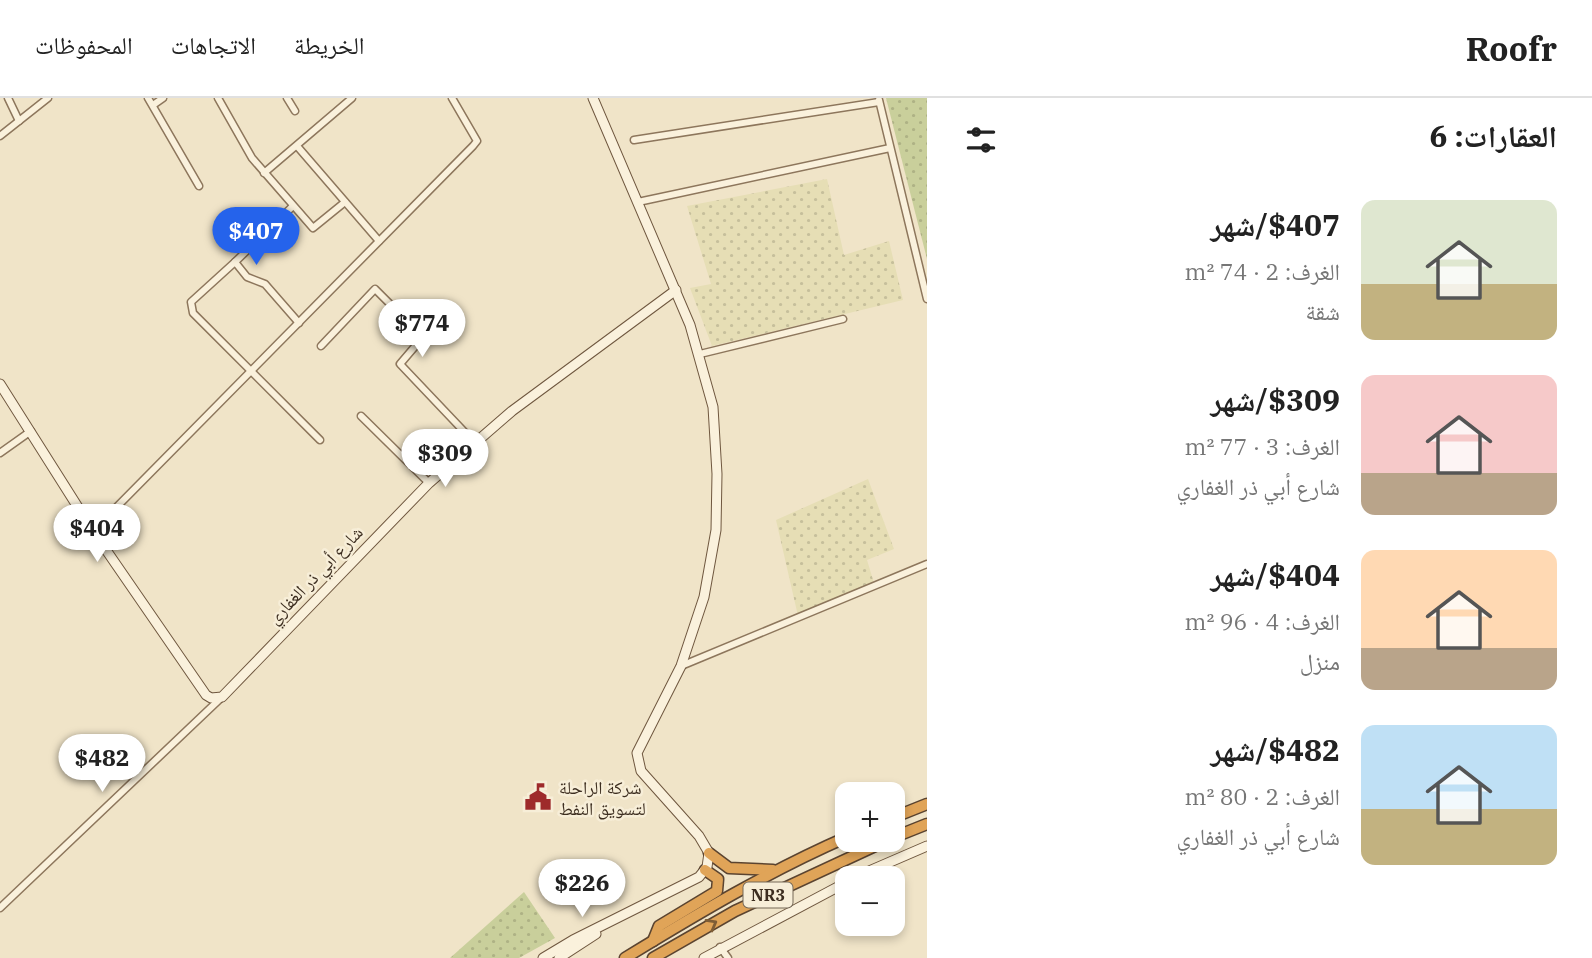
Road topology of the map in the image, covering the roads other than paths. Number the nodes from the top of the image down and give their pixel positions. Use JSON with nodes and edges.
{"nodes":[{"id":1,"x":8,"y":98,"type":"edge"},
{"id":2,"x":48,"y":98,"type":"edge"},
{"id":3,"x":148,"y":98,"type":"edge"},
{"id":4,"x":163,"y":98,"type":"edge"},
{"id":5,"x":218,"y":98,"type":"edge"},
{"id":6,"x":287,"y":98,"type":"edge"},
{"id":7,"x":352,"y":98,"type":"edge"},
{"id":8,"x":452,"y":98,"type":"edge"},
{"id":9,"x":593,"y":98,"type":"edge"},
{"id":10,"x":878,"y":100,"type":"edge"},
{"id":11,"x":153,"y":105,"type":"junction"},
{"id":12,"x":295,"y":111,"type":"dead end"},
{"id":13,"x":19,"y":121,"type":"junction"},
{"id":14,"x":0,"y":135,"type":"edge"},
{"id":15,"x":634,"y":140,"type":"dead end"},
{"id":16,"x":297,"y":146,"type":"junction"},
{"id":17,"x":890,"y":148,"type":"junction"},
{"id":18,"x":264,"y":173,"type":"junction"},
{"id":19,"x":199,"y":187,"type":"dead end"},
{"id":20,"x":345,"y":202,"type":"junction"},
{"id":21,"x":638,"y":202,"type":"junction"},
{"id":22,"x":293,"y":206,"type":"junction"},
{"id":23,"x":379,"y":241,"type":"junction"},
{"id":24,"x":234,"y":262,"type":"junction"},
{"id":25,"x":676,"y":290,"type":"junction"},
{"id":26,"x":927,"y":299,"type":"edge"},
{"id":27,"x":843,"y":319,"type":"dead end"},
{"id":28,"x":299,"y":323,"type":"junction"},
{"id":29,"x":321,"y":346,"type":"dead end"},
{"id":30,"x":700,"y":354,"type":"junction"},
{"id":31,"x":250,"y":373,"type":"junction"},
{"id":32,"x":0,"y":384,"type":"edge"},
{"id":33,"x":361,"y":416,"type":"dead end"},
{"id":34,"x":31,"y":431,"type":"junction"},
{"id":35,"x":320,"y":440,"type":"dead end"},
{"id":36,"x":475,"y":443,"type":"junction"},
{"id":37,"x":0,"y":453,"type":"edge"},
{"id":38,"x":429,"y":483,"type":"junction"},
{"id":39,"x":93,"y":531,"type":"junction"},
{"id":40,"x":927,"y":564,"type":"edge"},
{"id":41,"x":681,"y":666,"type":"junction"},
{"id":42,"x":222,"y":697,"type":"junction"},
{"id":43,"x":927,"y":804,"type":"edge"},
{"id":44,"x":905,"y":813,"type":"edge"},
{"id":45,"x":927,"y":824,"type":"edge"},
{"id":46,"x":905,"y":833,"type":"edge"},
{"id":47,"x":835,"y":843,"type":"edge"},
{"id":48,"x":927,"y":846,"type":"edge"},
{"id":49,"x":862,"y":852,"type":"edge"},
{"id":50,"x":709,"y":853,"type":"junction"},
{"id":51,"x":881,"y":866,"type":"edge"},
{"id":52,"x":705,"y":870,"type":"junction"},
{"id":53,"x":776,"y":870,"type":"junction"},
{"id":54,"x":835,"y":887,"type":"edge"},
{"id":55,"x":0,"y":908,"type":"edge"},
{"id":56,"x":636,"y":909,"type":"junction"},
{"id":57,"x":653,"y":941,"type":"junction"},
{"id":58,"x":720,"y":947,"type":"junction"},
{"id":59,"x":543,"y":958,"type":"edge"},
{"id":60,"x":559,"y":958,"type":"edge"},
{"id":61,"x":625,"y":958,"type":"edge"},
{"id":62,"x":653,"y":958,"type":"edge"},
{"id":63,"x":704,"y":958,"type":"edge"},
{"id":64,"x":728,"y":958,"type":"edge"}],
"edges":[{"from":1,"to":13,"type":"street"},
{"from":2,"to":13,"type":"street"},
{"from":3,"to":11,"type":"street"},
{"from":4,"to":11,"type":"street"},
{"from":5,"to":18,"type":"street"},
{"from":6,"to":12,"type":"street"},
{"from":7,"to":16,"type":"street"},
{"from":8,"to":23,"type":"street"},
{"from":9,"to":21,"type":"street"},
{"from":10,"to":15,"type":"street"},
{"from":10,"to":17,"type":"street"},
{"from":11,"to":19,"type":"street"},
{"from":13,"to":14,"type":"street"},
{"from":16,"to":18,"type":"street"},
{"from":16,"to":20,"type":"street"},
{"from":17,"to":21,"type":"street"},
{"from":17,"to":26,"type":"street"},
{"from":18,"to":22,"type":"street"},
{"from":20,"to":22,"type":"street"},
{"from":20,"to":23,"type":"street"},
{"from":21,"to":25,"type":"street"},
{"from":22,"to":24,"type":"street"},
{"from":23,"to":28,"type":"street"},
{"from":24,"to":28,"type":"street"},
{"from":24,"to":31,"type":"street"},
{"from":25,"to":30,"type":"street"},
{"from":25,"to":36,"type":"street","name":"شارع أبي ذر الغفاري"},
{"from":27,"to":30,"type":"street"},
{"from":28,"to":31,"type":"street"},
{"from":29,"to":36,"type":"street"},
{"from":30,"to":41,"type":"street"},
{"from":31,"to":35,"type":"street"},
{"from":31,"to":39,"type":"street"},
{"from":32,"to":34,"type":"street"},
{"from":33,"to":38,"type":"street"},
{"from":34,"to":37,"type":"street"},
{"from":34,"to":39,"type":"street"},
{"from":36,"to":38,"type":"street","name":"شارع أبي ذر الغفاري"},
{"from":38,"to":42,"type":"street","name":"شارع أبي ذر الغفاري"},
{"from":39,"to":42,"type":"street"},
{"from":40,"to":41,"type":"street"},
{"from":41,"to":50,"type":"street"},
{"from":42,"to":55,"type":"street","name":"شارع أبي ذر الغفاري"},
{"from":43,"to":44,"type":"highway"},
{"from":45,"to":46,"type":"highway","number":"NR3"},
{"from":47,"to":53,"type":"highway","number":"NR3"},
{"from":48,"to":51,"type":"street"},
{"from":62,"to":49,"type":"highway","number":"NR3","one_way":true},
{"from":50,"to":52,"type":"street"},
{"from":50,"to":53,"type":"highway"},
{"from":52,"to":56,"type":"street"},
{"from":52,"to":57,"type":"highway"},
{"from":53,"to":57,"type":"highway","number":"NR3"},
{"from":54,"to":58,"type":"street"},
{"from":56,"to":59,"type":"street"},
{"from":56,"to":60,"type":"street"},
{"from":57,"to":61,"type":"highway","number":"NR3"},
{"from":58,"to":63,"type":"street"},
{"from":58,"to":64,"type":"street"}]}
